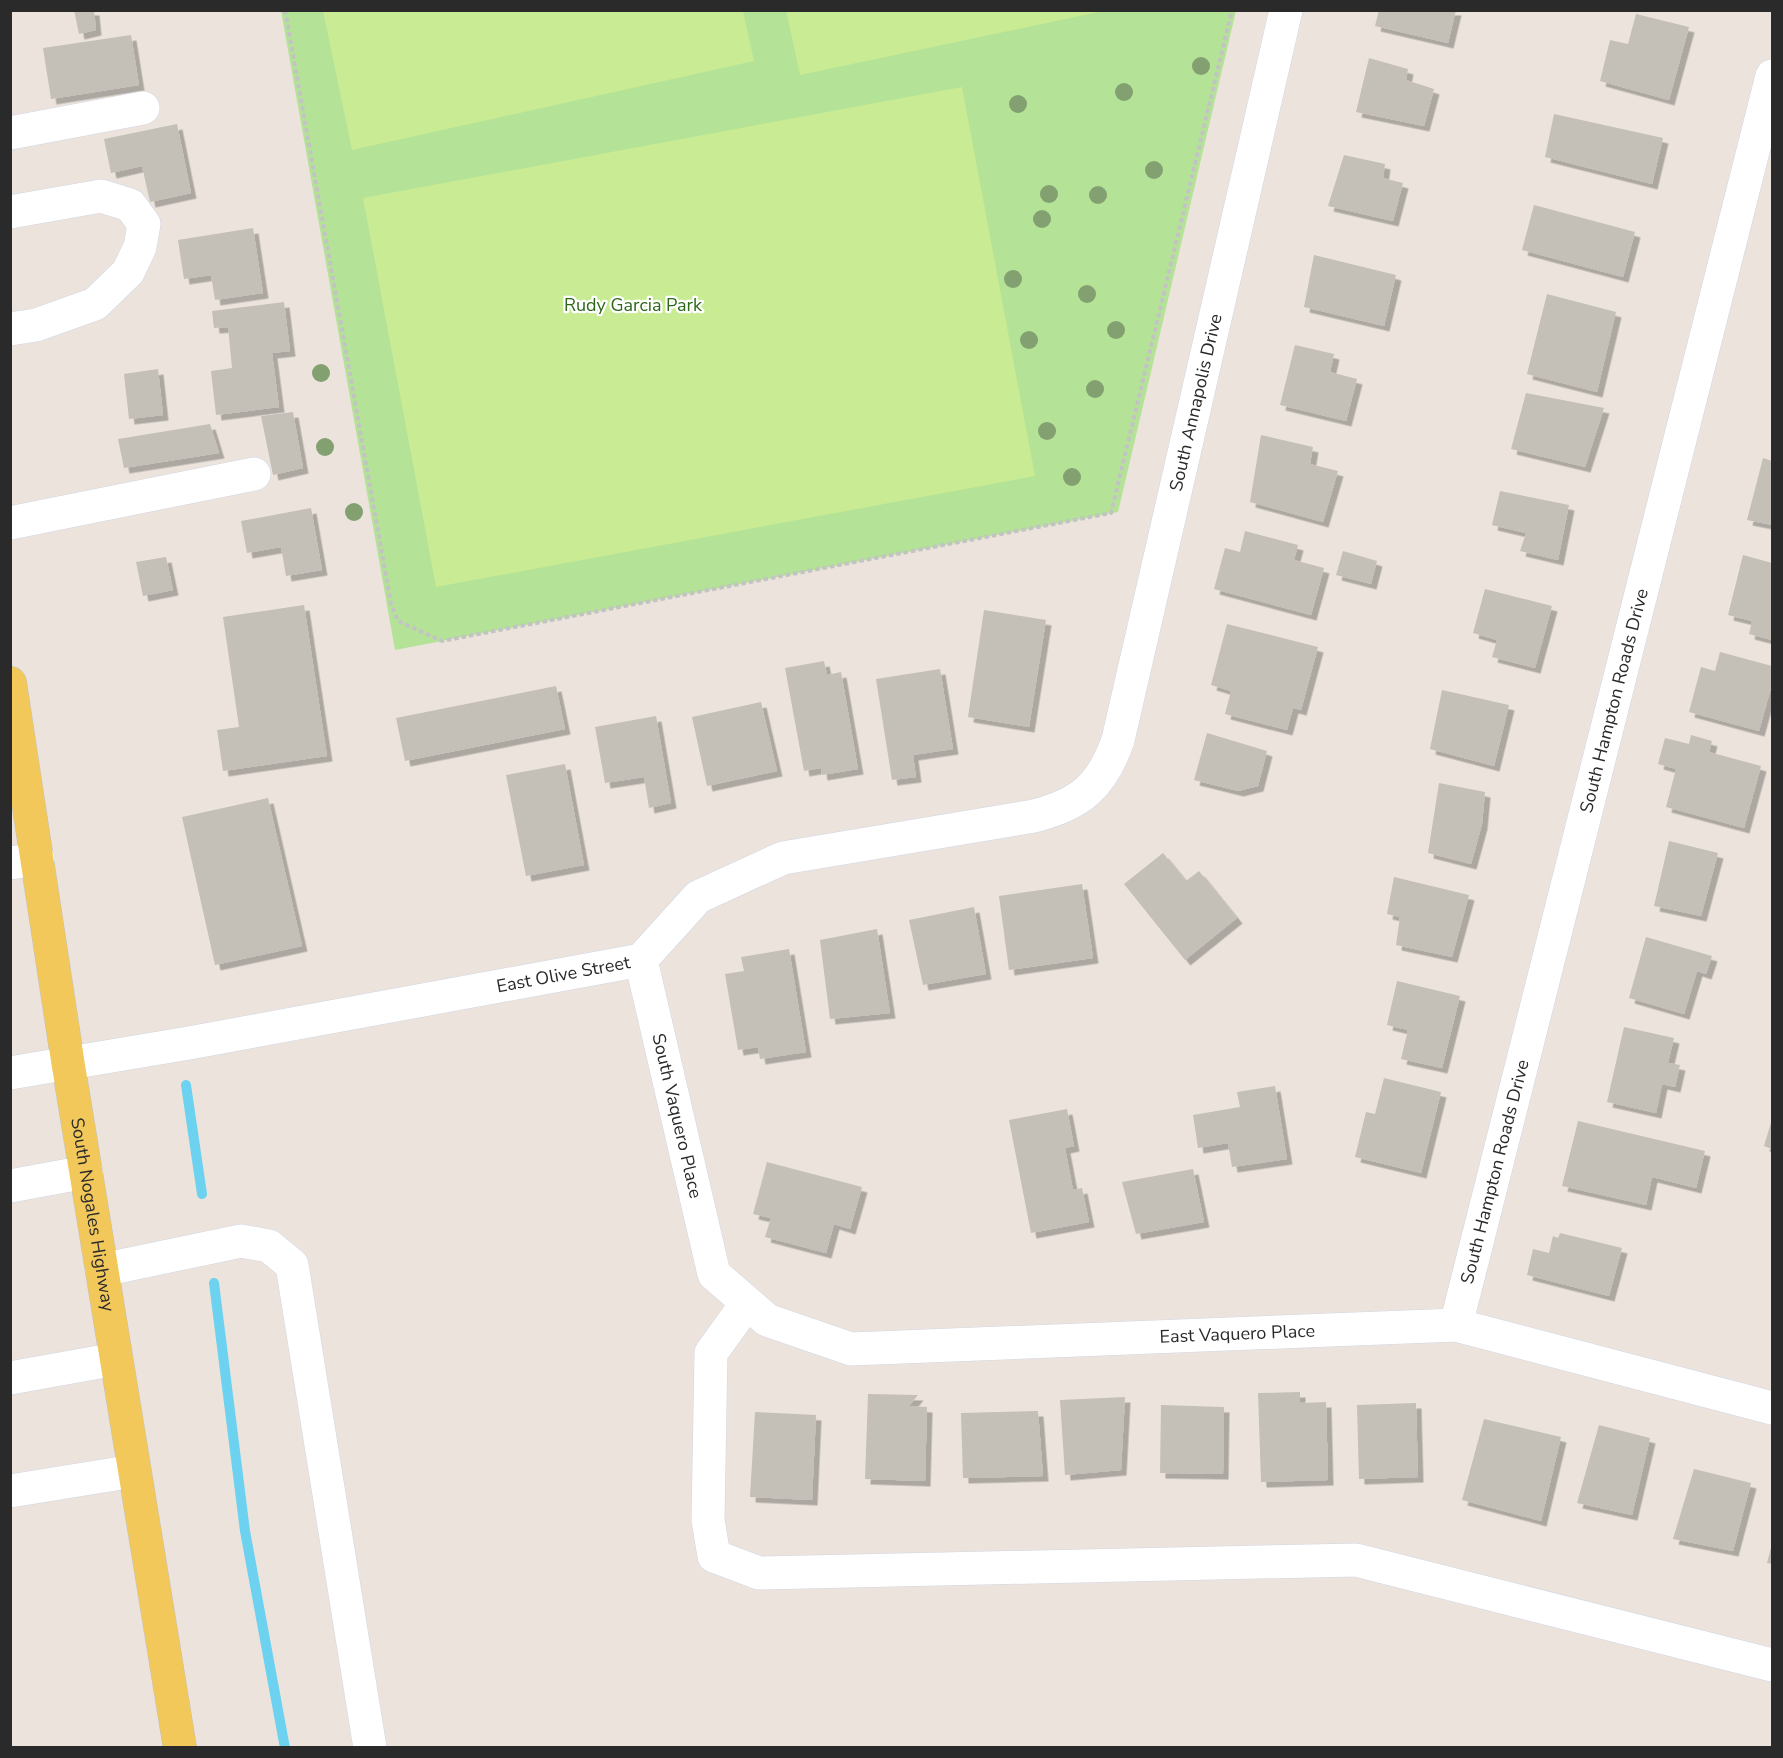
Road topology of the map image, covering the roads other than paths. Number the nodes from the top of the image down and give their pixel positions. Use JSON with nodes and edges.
{"nodes":[{"id":1,"x":1286,"y":10,"type":"edge"},
{"id":2,"x":1773,"y":76,"type":"edge"},
{"id":3,"x":143,"y":108,"type":"dead end"},
{"id":4,"x":10,"y":133,"type":"edge"},
{"id":5,"x":10,"y":212,"type":"edge"},
{"id":6,"x":10,"y":329,"type":"edge"},
{"id":7,"x":254,"y":474,"type":"dead end"},
{"id":8,"x":10,"y":523,"type":"edge"},
{"id":9,"x":12,"y":695,"type":"edge"},
{"id":10,"x":1092,"y":788,"type":"joint"},
{"id":11,"x":24,"y":861,"type":"edge"},
{"id":12,"x":641,"y":960,"type":"junction"},
{"id":13,"x":68,"y":1063,"type":"junction"},
{"id":14,"x":10,"y":1072,"type":"edge"},
{"id":15,"x":86,"y":1172,"type":"junction"},
{"id":16,"x":10,"y":1186,"type":"edge"},
{"id":17,"x":102,"y":1270,"type":"junction"},
{"id":18,"x":714,"y":1274,"type":"joint"},
{"id":19,"x":747,"y":1303,"type":"junction"},
{"id":20,"x":1456,"y":1325,"type":"junction"},
{"id":21,"x":116,"y":1359,"type":"junction"},
{"id":22,"x":10,"y":1378,"type":"edge"},
{"id":23,"x":1773,"y":1408,"type":"edge"},
{"id":24,"x":134,"y":1472,"type":"junction"},
{"id":25,"x":10,"y":1491,"type":"edge"},
{"id":26,"x":1773,"y":1665,"type":"edge"},
{"id":27,"x":180,"y":1748,"type":"edge"},
{"id":28,"x":370,"y":1748,"type":"edge"}],
"edges":[{"from":1,"to":10,"type":"street","name":"South Annapolis Drive"},
{"from":2,"to":20,"type":"street","name":"South Hampton Roads Drive"},
{"from":3,"to":4,"type":"street"},
{"from":5,"to":6,"type":"street"},
{"from":7,"to":8,"type":"street"},
{"from":9,"to":11,"type":"main road","name":"South Nogales Highway"},
{"from":10,"to":12,"type":"street","name":"East Olive Street"},
{"from":11,"to":13,"type":"main road","name":"South Nogales Highway"},
{"from":12,"to":13,"type":"street","name":"East Olive Street"},
{"from":12,"to":18,"type":"street","name":"South Vaquero Place"},
{"from":13,"to":14,"type":"street","name":"East Olive Street"},
{"from":13,"to":15,"type":"main road","name":"South Nogales Highway"},
{"from":15,"to":16,"type":"street"},
{"from":15,"to":17,"type":"main road","name":"South Nogales Highway"},
{"from":17,"to":21,"type":"main road","name":"South Nogales Highway"},
{"from":17,"to":28,"type":"street"},
{"from":18,"to":19,"type":"street","name":"East Vaquero Place"},
{"from":19,"to":20,"type":"street","name":"East Vaquero Place"},
{"from":19,"to":26,"type":"street"},
{"from":20,"to":23,"type":"street","name":"East Vaquero Place"},
{"from":21,"to":22,"type":"street"},
{"from":21,"to":24,"type":"main road","name":"South Nogales Highway"},
{"from":24,"to":25,"type":"street"},
{"from":24,"to":27,"type":"main road","name":"South Nogales Highway"}]}
